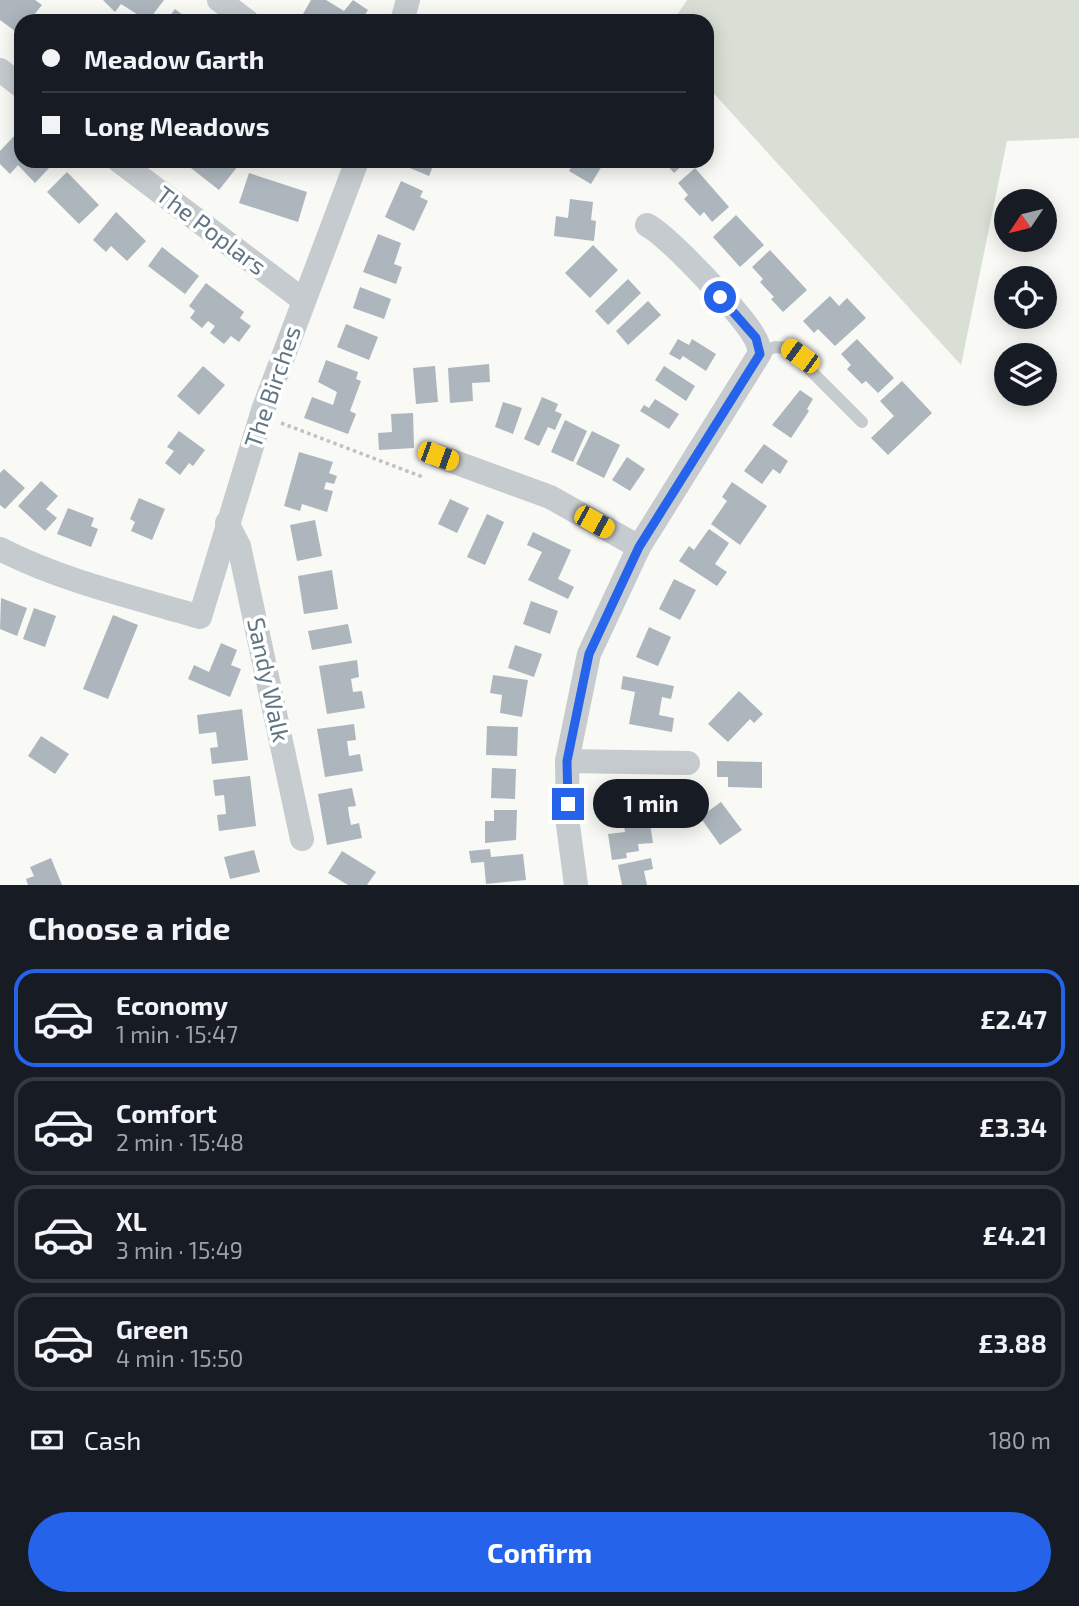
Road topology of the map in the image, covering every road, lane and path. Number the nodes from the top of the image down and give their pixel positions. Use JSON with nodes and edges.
{"nodes":[{"id":1,"x":219,"y":0,"type":"edge"},
{"id":2,"x":238,"y":14,"type":"edge"},
{"id":3,"x":0,"y":70,"type":"edge"},
{"id":4,"x":14,"y":81,"type":"edge"},
{"id":5,"x":128,"y":168,"type":"edge"},
{"id":6,"x":354,"y":168,"type":"edge"},
{"id":7,"x":647,"y":225,"type":"dead end"},
{"id":8,"x":303,"y":300,"type":"junction"},
{"id":9,"x":760,"y":354,"type":"junction"},
{"id":10,"x":262,"y":416,"type":"junction"},
{"id":11,"x":862,"y":422,"type":"dead end"},
{"id":12,"x":438,"y":456,"type":"joint"},
{"id":13,"x":227,"y":523,"type":"junction"},
{"id":14,"x":639,"y":547,"type":"junction"},
{"id":15,"x":0,"y":549,"type":"edge"},
{"id":16,"x":567,"y":761,"type":"junction"},
{"id":17,"x":688,"y":763,"type":"dead end"},
{"id":18,"x":302,"y":839,"type":"dead end"},
{"id":19,"x":576,"y":885,"type":"edge"}],
"edges":[{"from":1,"to":2,"type":"street"},
{"from":3,"to":4,"type":"street"},
{"from":5,"to":8,"type":"street","name":"The Poplars"},
{"from":6,"to":8,"type":"street","name":"The Birches"},
{"from":7,"to":9,"type":"street"},
{"from":8,"to":10,"type":"street","name":"The Birches"},
{"from":9,"to":11,"type":"lane"},
{"from":9,"to":14,"type":"street"},
{"from":10,"to":12,"type":"path"},
{"from":10,"to":13,"type":"street","name":"The Birches"},
{"from":12,"to":14,"type":"street"},
{"from":13,"to":15,"type":"street","name":"The Birches"},
{"from":13,"to":18,"type":"street","name":"Sandy Walk"},
{"from":14,"to":16,"type":"street"},
{"from":16,"to":17,"type":"street"},
{"from":16,"to":19,"type":"street"}]}
